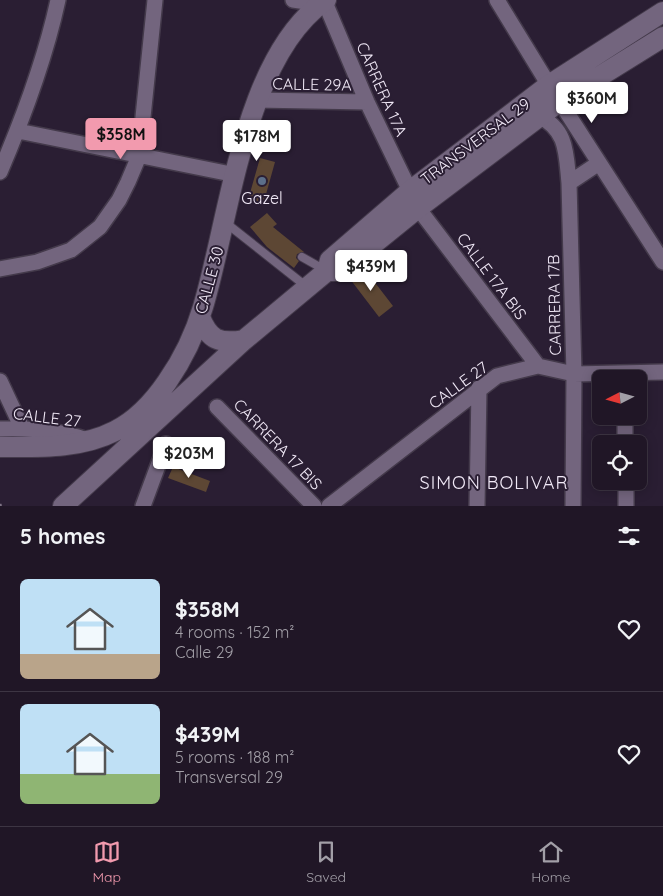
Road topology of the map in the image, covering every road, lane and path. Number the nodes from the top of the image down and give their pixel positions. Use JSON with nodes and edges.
{"nodes":[{"id":1,"x":58,"y":0,"type":"edge"},
{"id":2,"x":155,"y":0,"type":"edge"},
{"id":3,"x":293,"y":0,"type":"edge"},
{"id":4,"x":497,"y":0,"type":"edge"},
{"id":5,"x":323,"y":1,"type":"edge"},
{"id":6,"x":663,"y":12,"type":"edge"},
{"id":7,"x":663,"y":37,"type":"edge"},
{"id":8,"x":554,"y":93,"type":"junction"},
{"id":9,"x":256,"y":100,"type":"junction"},
{"id":10,"x":367,"y":102,"type":"junction"},
{"id":11,"x":518,"y":109,"type":"junction"},
{"id":12,"x":538,"y":116,"type":"junction"},
{"id":13,"x":18,"y":131,"type":"junction"},
{"id":14,"x":139,"y":156,"type":"junction"},
{"id":15,"x":599,"y":163,"type":"junction"},
{"id":16,"x":0,"y":172,"type":"edge"},
{"id":17,"x":236,"y":175,"type":"junction"},
{"id":18,"x":569,"y":183,"type":"junction"},
{"id":19,"x":414,"y":200,"type":"junction"},
{"id":20,"x":225,"y":222,"type":"junction"},
{"id":21,"x":302,"y":257,"type":"dead end"},
{"id":22,"x":663,"y":262,"type":"edge"},
{"id":23,"x":0,"y":269,"type":"edge"},
{"id":24,"x":327,"y":271,"type":"junction"},
{"id":25,"x":307,"y":288,"type":"junction"},
{"id":26,"x":200,"y":317,"type":"junction"},
{"id":27,"x":244,"y":340,"type":"junction"},
{"id":28,"x":538,"y":366,"type":"junction"},
{"id":29,"x":663,"y":372,"type":"edge"},
{"id":30,"x":574,"y":374,"type":"junction"},
{"id":31,"x":648,"y":374,"type":"edge"},
{"id":32,"x":592,"y":375,"type":"edge"},
{"id":33,"x":0,"y":381,"type":"edge"},
{"id":34,"x":480,"y":388,"type":"junction"},
{"id":35,"x":217,"y":406,"type":"dead end"},
{"id":36,"x":22,"y":428,"type":"junction"},
{"id":37,"x":0,"y":429,"type":"edge"},
{"id":38,"x":90,"y":440,"type":"junction"},
{"id":39,"x":166,"y":444,"type":"dead end"},
{"id":40,"x":0,"y":447,"type":"edge"},
{"id":41,"x":626,"y":490,"type":"edge"},
{"id":42,"x":63,"y":506,"type":"edge"},
{"id":43,"x":143,"y":506,"type":"edge"},
{"id":44,"x":314,"y":506,"type":"edge"},
{"id":45,"x":330,"y":506,"type":"edge"},
{"id":46,"x":477,"y":506,"type":"edge"},
{"id":47,"x":573,"y":506,"type":"edge"},
{"id":48,"x":626,"y":506,"type":"edge"}],
"edges":[{"from":1,"to":13,"type":"street"},
{"from":2,"to":14,"type":"street"},
{"from":3,"to":5,"type":"street"},
{"from":4,"to":8,"type":"street"},
{"from":5,"to":9,"type":"street","name":"CALLE 30"},
{"from":5,"to":10,"type":"street","name":"CARRERA 17A"},
{"from":6,"to":8,"type":"street","name":"TRANSVERSAL 29"},
{"from":7,"to":8,"type":"street","name":"TRANSVERSAL 29"},
{"from":8,"to":11,"type":"street","name":"TRANSVERSAL 29"},
{"from":8,"to":12,"type":"street","name":"TRANSVERSAL 29"},
{"from":8,"to":15,"type":"street"},
{"from":9,"to":10,"type":"street","name":"CALLE 29A"},
{"from":9,"to":17,"type":"street","name":"CALLE 30"},
{"from":10,"to":19,"type":"street","name":"CARRERA 17A"},
{"from":11,"to":12,"type":"street"},
{"from":11,"to":19,"type":"street","name":"TRANSVERSAL 29"},
{"from":12,"to":18,"type":"street","name":"CARRERA 17B"},
{"from":12,"to":19,"type":"street","name":"TRANSVERSAL 29"},
{"from":13,"to":14,"type":"street"},
{"from":13,"to":16,"type":"street"},
{"from":14,"to":17,"type":"street"},
{"from":14,"to":23,"type":"street"},
{"from":15,"to":18,"type":"street"},
{"from":15,"to":22,"type":"street"},
{"from":17,"to":20,"type":"street","name":"CALLE 30"},
{"from":18,"to":30,"type":"street","name":"CARRERA 17B"},
{"from":19,"to":24,"type":"street","name":"TRANSVERSAL 29"},
{"from":19,"to":28,"type":"street","name":"CALLE 17A BIS"},
{"from":20,"to":25,"type":"lane"},
{"from":20,"to":26,"type":"street","name":"CALLE 30"},
{"from":21,"to":24,"type":"lane"},
{"from":24,"to":25,"type":"street","name":"TRANSVERSAL 29"},
{"from":25,"to":27,"type":"street","name":"TRANSVERSAL 29"},
{"from":26,"to":27,"type":"street"},
{"from":26,"to":38,"type":"street","name":"CALLE 30"},
{"from":27,"to":42,"type":"street","name":"TRANSVERSAL 29"},
{"from":28,"to":30,"type":"street","name":"CALLE 27"},
{"from":28,"to":34,"type":"street","name":"CALLE 27"},
{"from":29,"to":31,"type":"street","name":"CALLE 27"},
{"from":30,"to":32,"type":"street","name":"CALLE 27"},
{"from":30,"to":47,"type":"street","name":"CARRERA 17B"},
{"from":33,"to":36,"type":"street"},
{"from":34,"to":45,"type":"street","name":"CALLE 27"},
{"from":34,"to":46,"type":"street"},
{"from":35,"to":44,"type":"street","name":"CARRERA 17 BIS"},
{"from":36,"to":37,"type":"street","name":"CALLE 27"},
{"from":36,"to":38,"type":"street","name":"CALLE 27"},
{"from":38,"to":40,"type":"street","name":"CALLE 30"},
{"from":39,"to":43,"type":"street"},
{"from":41,"to":48,"type":"street"}]}
